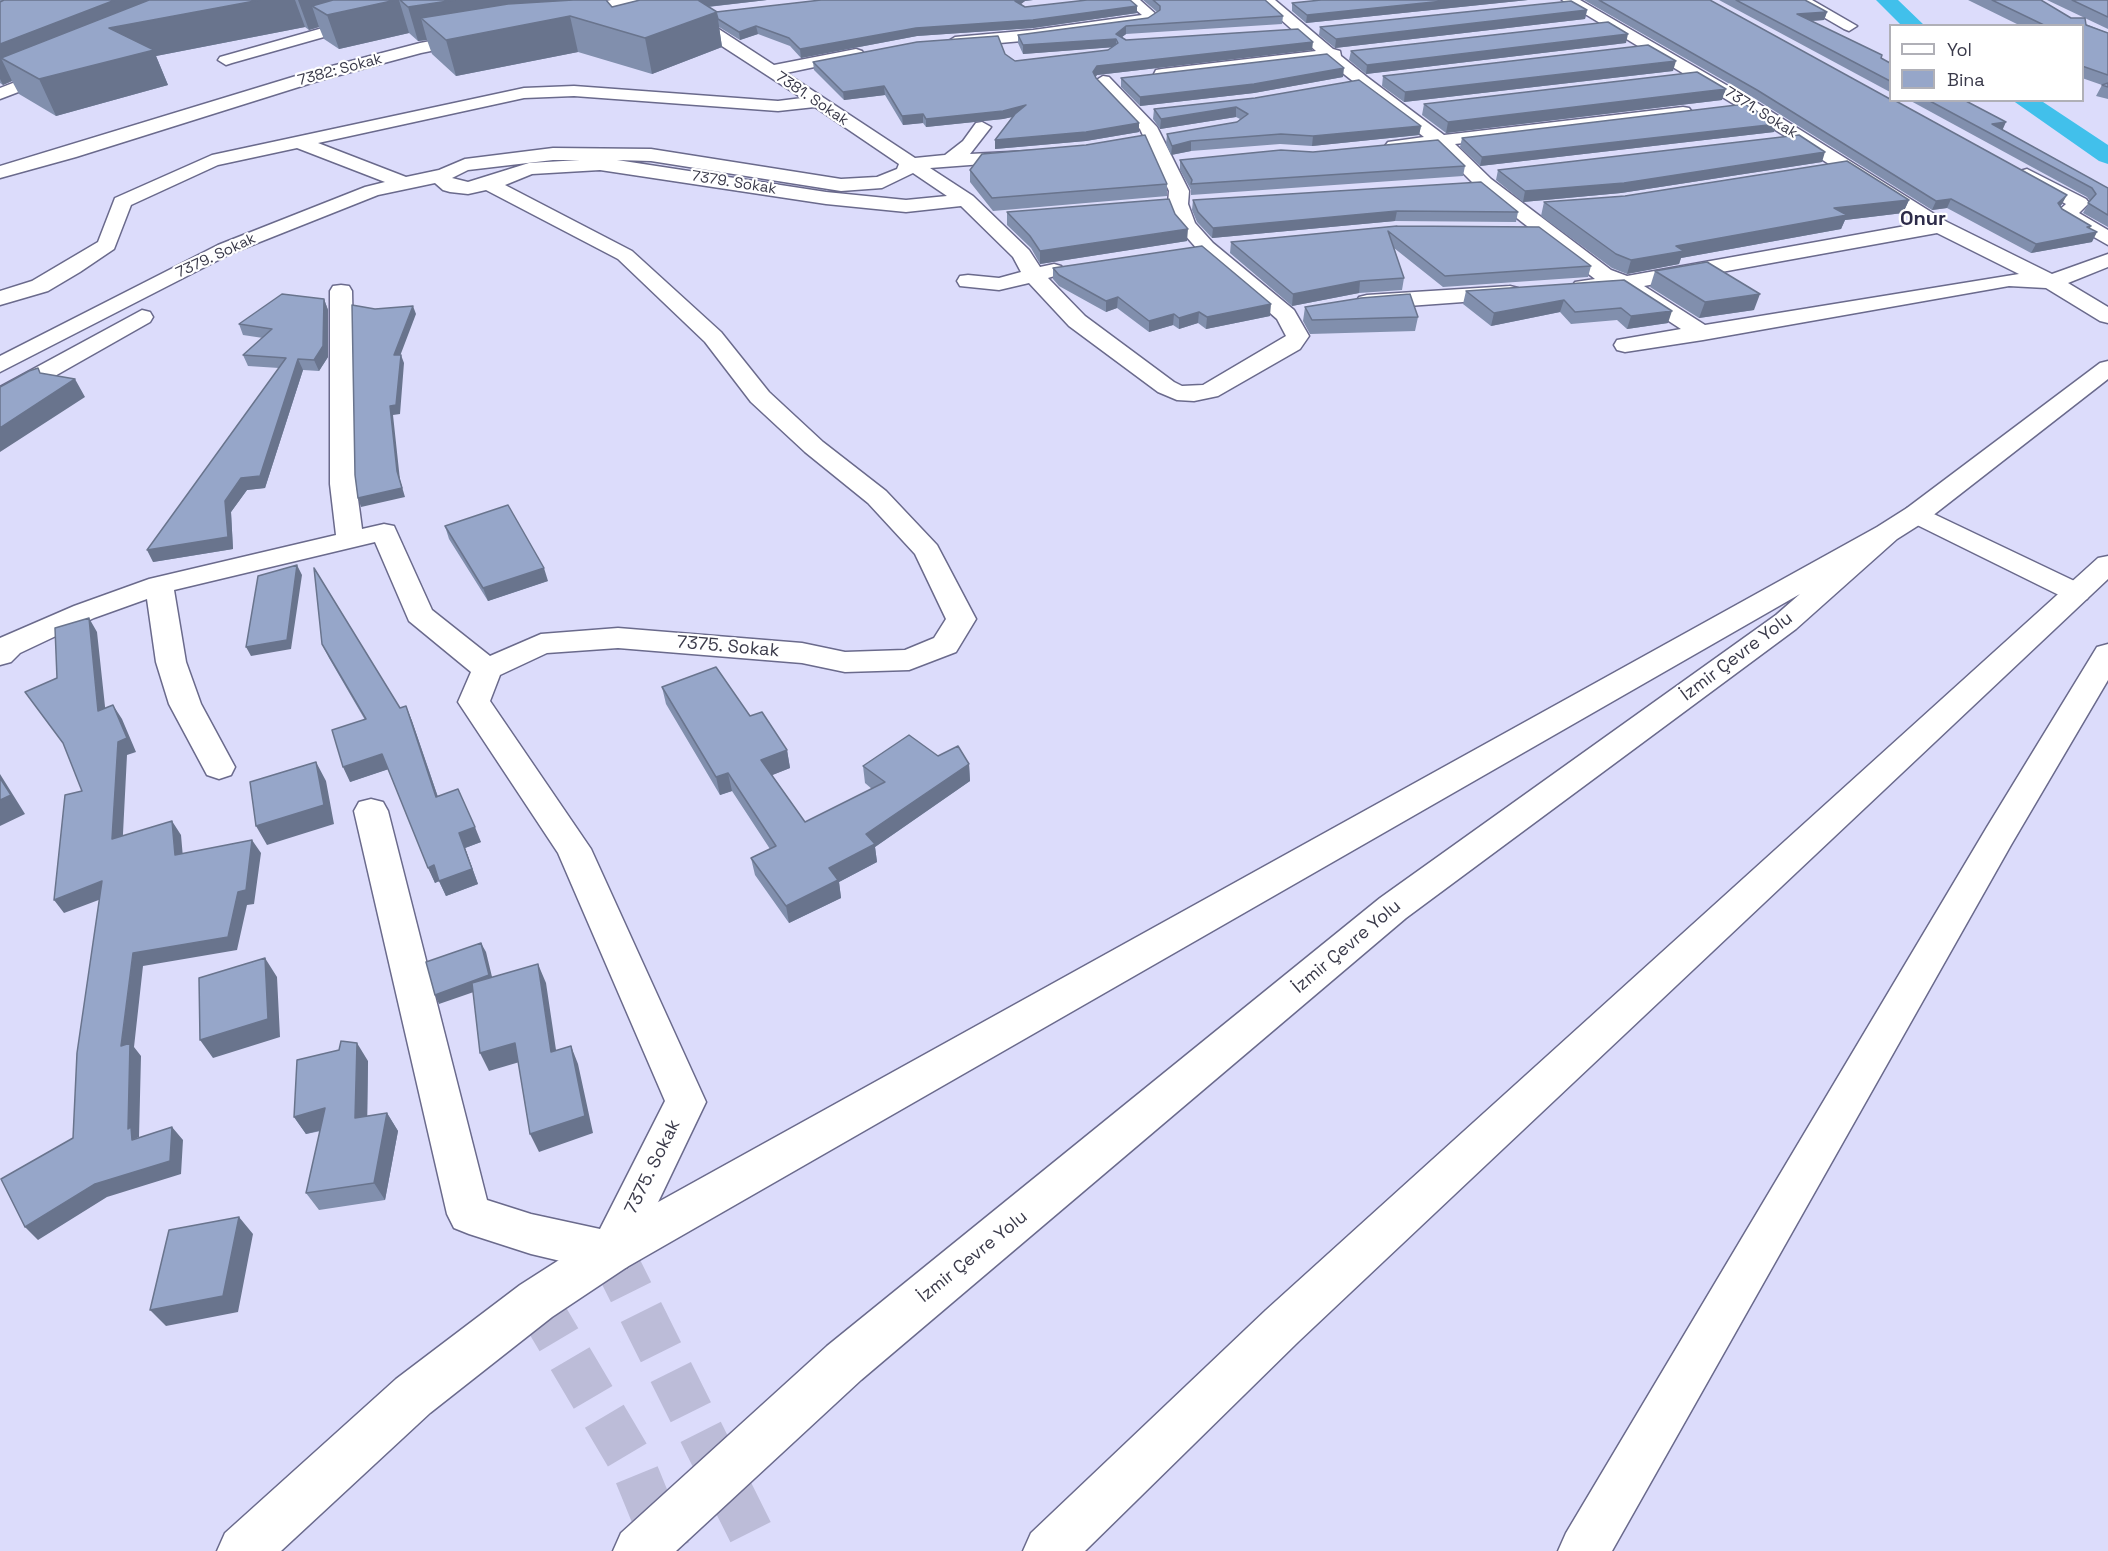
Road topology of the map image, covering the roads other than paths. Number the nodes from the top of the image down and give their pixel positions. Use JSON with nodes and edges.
{"nodes":[{"id":1,"x":438,"y":0,"type":"edge"},
{"id":2,"x":634,"y":0,"type":"edge"},
{"id":3,"x":658,"y":0,"type":"edge"},
{"id":4,"x":1131,"y":0,"type":"edge"},
{"id":5,"x":1801,"y":0,"type":"edge"},
{"id":6,"x":1571,"y":1,"type":"edge"},
{"id":7,"x":1269,"y":3,"type":"edge"},
{"id":8,"x":1293,"y":4,"type":"edge"},
{"id":9,"x":1550,"y":5,"type":"edge"},
{"id":10,"x":710,"y":14,"type":"edge"},
{"id":11,"x":691,"y":17,"type":"junction"},
{"id":12,"x":667,"y":21,"type":"edge"},
{"id":13,"x":1608,"y":23,"type":"junction"},
{"id":14,"x":594,"y":26,"type":"edge"},
{"id":15,"x":1587,"y":26,"type":"edge"},
{"id":16,"x":1849,"y":26,"type":"dead end"},
{"id":17,"x":1324,"y":28,"type":"edge"},
{"id":18,"x":1301,"y":30,"type":"junction"},
{"id":19,"x":1278,"y":32,"type":"edge"},
{"id":20,"x":1005,"y":38,"type":"junction"},
{"id":21,"x":942,"y":43,"type":"edge"},
{"id":22,"x":1650,"y":47,"type":"junction"},
{"id":23,"x":874,"y":50,"type":"edge"},
{"id":24,"x":1626,"y":50,"type":"edge"},
{"id":25,"x":1354,"y":52,"type":"edge"},
{"id":26,"x":1014,"y":55,"type":"dead end"},
{"id":27,"x":1330,"y":55,"type":"junction"},
{"id":28,"x":226,"y":60,"type":"dead end"},
{"id":29,"x":77,"y":63,"type":"edge"},
{"id":30,"x":771,"y":71,"type":"junction"},
{"id":31,"x":1150,"y":75,"type":"edge"},
{"id":32,"x":1698,"y":75,"type":"junction"},
{"id":33,"x":1127,"y":78,"type":"edge"},
{"id":34,"x":1384,"y":78,"type":"edge"},
{"id":35,"x":1674,"y":78,"type":"edge"},
{"id":36,"x":1361,"y":81,"type":"junction"},
{"id":37,"x":1338,"y":85,"type":"edge"},
{"id":38,"x":0,"y":94,"type":"edge"},
{"id":39,"x":817,"y":102,"type":"junction"},
{"id":40,"x":1747,"y":104,"type":"junction"},
{"id":41,"x":166,"y":105,"type":"dead end"},
{"id":42,"x":1424,"y":107,"type":"edge"},
{"id":43,"x":1400,"y":110,"type":"junction"},
{"id":44,"x":1155,"y":111,"type":"edge"},
{"id":45,"x":1133,"y":114,"type":"junction"},
{"id":46,"x":982,"y":127,"type":"edge"},
{"id":47,"x":1162,"y":137,"type":"junction"},
{"id":48,"x":1799,"y":137,"type":"junction"},
{"id":49,"x":1440,"y":140,"type":"junction"},
{"id":50,"x":1764,"y":141,"type":"edge"},
{"id":51,"x":298,"y":142,"type":"junction"},
{"id":52,"x":1131,"y":142,"type":"edge"},
{"id":53,"x":1373,"y":148,"type":"edge"},
{"id":54,"x":1041,"y":153,"type":"edge"},
{"id":55,"x":951,"y":160,"type":"junction"},
{"id":56,"x":908,"y":164,"type":"junction"},
{"id":57,"x":2008,"y":165,"type":"edge"},
{"id":58,"x":1845,"y":166,"type":"junction"},
{"id":59,"x":374,"y":170,"type":"junction"},
{"id":60,"x":1821,"y":170,"type":"edge"},
{"id":61,"x":0,"y":172,"type":"edge"},
{"id":62,"x":493,"y":175,"type":"junction"},
{"id":63,"x":406,"y":184,"type":"junction"},
{"id":64,"x":966,"y":200,"type":"junction"},
{"id":65,"x":1202,"y":202,"type":"edge"},
{"id":66,"x":1178,"y":204,"type":"junction"},
{"id":67,"x":1156,"y":205,"type":"edge"},
{"id":68,"x":1541,"y":208,"type":"dead end"},
{"id":69,"x":1519,"y":210,"type":"junction"},
{"id":70,"x":1009,"y":217,"type":"edge"},
{"id":71,"x":986,"y":219,"type":"junction"},
{"id":72,"x":1940,"y":226,"type":"junction"},
{"id":73,"x":1508,"y":230,"type":"edge"},
{"id":74,"x":1542,"y":230,"type":"junction"},
{"id":75,"x":202,"y":238,"type":"dead end"},
{"id":76,"x":2108,"y":239,"type":"edge"},
{"id":77,"x":1229,"y":245,"type":"dead end"},
{"id":78,"x":1206,"y":247,"type":"junction"},
{"id":79,"x":1184,"y":250,"type":"edge"},
{"id":80,"x":175,"y":252,"type":"dead end"},
{"id":81,"x":2108,"y":260,"type":"edge"},
{"id":82,"x":1076,"y":267,"type":"edge"},
{"id":83,"x":155,"y":271,"type":"dead end"},
{"id":84,"x":1032,"y":273,"type":"junction"},
{"id":85,"x":968,"y":281,"type":"dead end"},
{"id":86,"x":2051,"y":282,"type":"junction"},
{"id":87,"x":1625,"y":283,"type":"junction"},
{"id":88,"x":1559,"y":289,"type":"edge"},
{"id":89,"x":341,"y":291,"type":"dead end"},
{"id":90,"x":1526,"y":292,"type":"edge"},
{"id":91,"x":0,"y":298,"type":"edge"},
{"id":92,"x":176,"y":298,"type":"dead end"},
{"id":93,"x":1348,"y":304,"type":"edge"},
{"id":94,"x":155,"y":310,"type":"dead end"},
{"id":95,"x":2108,"y":316,"type":"edge"},
{"id":96,"x":1703,"y":333,"type":"junction"},
{"id":97,"x":1625,"y":345,"type":"dead end"},
{"id":98,"x":0,"y":365,"type":"edge"},
{"id":99,"x":2108,"y":368,"type":"edge"},
{"id":100,"x":0,"y":397,"type":"edge"},
{"id":101,"x":1902,"y":524,"type":"junction"},
{"id":102,"x":350,"y":538,"type":"junction"},
{"id":103,"x":2108,"y":564,"type":"edge"},
{"id":104,"x":159,"y":585,"type":"junction"},
{"id":105,"x":2078,"y":593,"type":"junction"},
{"id":106,"x":2108,"y":654,"type":"edge"},
{"id":107,"x":0,"y":655,"type":"edge"},
{"id":108,"x":487,"y":669,"type":"junction"},
{"id":109,"x":219,"y":767,"type":"dead end"},
{"id":110,"x":371,"y":811,"type":"dead end"},
{"id":111,"x":611,"y":1252,"type":"junction"},
{"id":112,"x":243,"y":1551,"type":"edge"},
{"id":113,"x":639,"y":1551,"type":"edge"},
{"id":114,"x":1049,"y":1551,"type":"edge"},
{"id":115,"x":1584,"y":1551,"type":"edge"}],
"edges":[{"from":1,"to":28,"type":"main road"},
{"from":2,"to":14,"type":"main road"},
{"from":3,"to":11,"type":"main road","name":"7381. Sokak"},
{"from":4,"to":20,"type":"main road"},
{"from":5,"to":16,"type":"main road"},
{"from":6,"to":9,"type":"main road"},
{"from":6,"to":13,"type":"main road","name":"7371. Sokak"},
{"from":7,"to":8,"type":"main road"},
{"from":7,"to":18,"type":"main road"},
{"from":10,"to":11,"type":"main road"},
{"from":11,"to":12,"type":"main road"},
{"from":11,"to":30,"type":"main road","name":"7381. Sokak"},
{"from":13,"to":15,"type":"main road"},
{"from":13,"to":22,"type":"main road","name":"7371. Sokak"},
{"from":17,"to":18,"type":"main road"},
{"from":18,"to":19,"type":"main road"},
{"from":18,"to":27,"type":"main road"},
{"from":20,"to":21,"type":"main road"},
{"from":20,"to":26,"type":"main road"},
{"from":22,"to":24,"type":"main road"},
{"from":22,"to":32,"type":"main road","name":"7371. Sokak"},
{"from":23,"to":30,"type":"main road"},
{"from":25,"to":27,"type":"main road"},
{"from":27,"to":31,"type":"main road"},
{"from":27,"to":36,"type":"main road"},
{"from":29,"to":38,"type":"main road"},
{"from":30,"to":39,"type":"main road","name":"7381. Sokak"},
{"from":32,"to":35,"type":"main road"},
{"from":32,"to":40,"type":"main road","name":"7371. Sokak"},
{"from":33,"to":45,"type":"main road"},
{"from":34,"to":36,"type":"main road"},
{"from":36,"to":37,"type":"main road"},
{"from":36,"to":43,"type":"main road"},
{"from":39,"to":51,"type":"main road"},
{"from":39,"to":56,"type":"main road","name":"7381. Sokak"},
{"from":40,"to":48,"type":"main road","name":"7371. Sokak"},
{"from":40,"to":49,"type":"main road"},
{"from":41,"to":61,"type":"main road","name":"7382: Sokak"},
{"from":42,"to":43,"type":"main road"},
{"from":43,"to":49,"type":"main road"},
{"from":44,"to":45,"type":"main road"},
{"from":45,"to":47,"type":"main road"},
{"from":46,"to":55,"type":"main road"},
{"from":47,"to":52,"type":"main road"},
{"from":47,"to":66,"type":"main road"},
{"from":48,"to":50,"type":"main road"},
{"from":48,"to":58,"type":"main road","name":"7371. Sokak"},
{"from":49,"to":53,"type":"main road"},
{"from":49,"to":69,"type":"main road"},
{"from":51,"to":59,"type":"main road"},
{"from":51,"to":91,"type":"main road"},
{"from":54,"to":55,"type":"main road"},
{"from":55,"to":56,"type":"main road"},
{"from":56,"to":62,"type":"main road","name":"7379. Sokak"},
{"from":56,"to":64,"type":"main road","name":"7381. Sokak"},
{"from":57,"to":76,"type":"main road"},
{"from":58,"to":60,"type":"main road"},
{"from":58,"to":72,"type":"main road","name":"7371. Sokak"},
{"from":59,"to":63,"type":"main road"},
{"from":59,"to":75,"type":"main road"},
{"from":62,"to":63,"type":"main road","name":"7379. Sokak"},
{"from":62,"to":64,"type":"main road","name":"7379. Sokak"},
{"from":62,"to":108,"type":"main road","name":"7375. Sokak"},
{"from":63,"to":92,"type":"main road"},
{"from":63,"to":98,"type":"main road","name":"7379. Sokak"},
{"from":64,"to":71,"type":"main road","name":"7381. Sokak"},
{"from":65,"to":66,"type":"main road"},
{"from":66,"to":67,"type":"main road"},
{"from":66,"to":78,"type":"main road"},
{"from":68,"to":69,"type":"main road"},
{"from":69,"to":74,"type":"main road"},
{"from":70,"to":71,"type":"main road"},
{"from":71,"to":84,"type":"main road","name":"7381. Sokak"},
{"from":72,"to":86,"type":"main road","name":"7371. Sokak"},
{"from":72,"to":87,"type":"main road"},
{"from":73,"to":74,"type":"main road"},
{"from":74,"to":87,"type":"main road"},
{"from":77,"to":78,"type":"main road"},
{"from":78,"to":79,"type":"main road"},
{"from":78,"to":84,"type":"main road","name":"7381. Sokak"},
{"from":80,"to":83,"type":"main road"},
{"from":81,"to":86,"type":"main road"},
{"from":82,"to":84,"type":"main road"},
{"from":84,"to":85,"type":"main road"},
{"from":86,"to":95,"type":"main road","name":"7371. Sokak"},
{"from":86,"to":96,"type":"main road"},
{"from":87,"to":88,"type":"main road"},
{"from":87,"to":96,"type":"main road"},
{"from":89,"to":102,"type":"main road"},
{"from":90,"to":93,"type":"main road"},
{"from":94,"to":100,"type":"main road"},
{"from":96,"to":97,"type":"main road"},
{"from":99,"to":101,"type":"main road","name":"İzmir Çevre Yolu"},
{"from":101,"to":105,"type":"main road"},
{"from":101,"to":111,"type":"main road"},
{"from":101,"to":113,"type":"main road","name":"İzmir Çevre Yolu"},
{"from":102,"to":104,"type":"main road"},
{"from":102,"to":108,"type":"main road"},
{"from":103,"to":105,"type":"main road"},
{"from":104,"to":107,"type":"main road"},
{"from":104,"to":109,"type":"main road"},
{"from":105,"to":114,"type":"main road"},
{"from":106,"to":115,"type":"main road"},
{"from":108,"to":111,"type":"main road","name":"7375. Sokak"},
{"from":110,"to":111,"type":"main road"},
{"from":111,"to":112,"type":"main road"}]}
